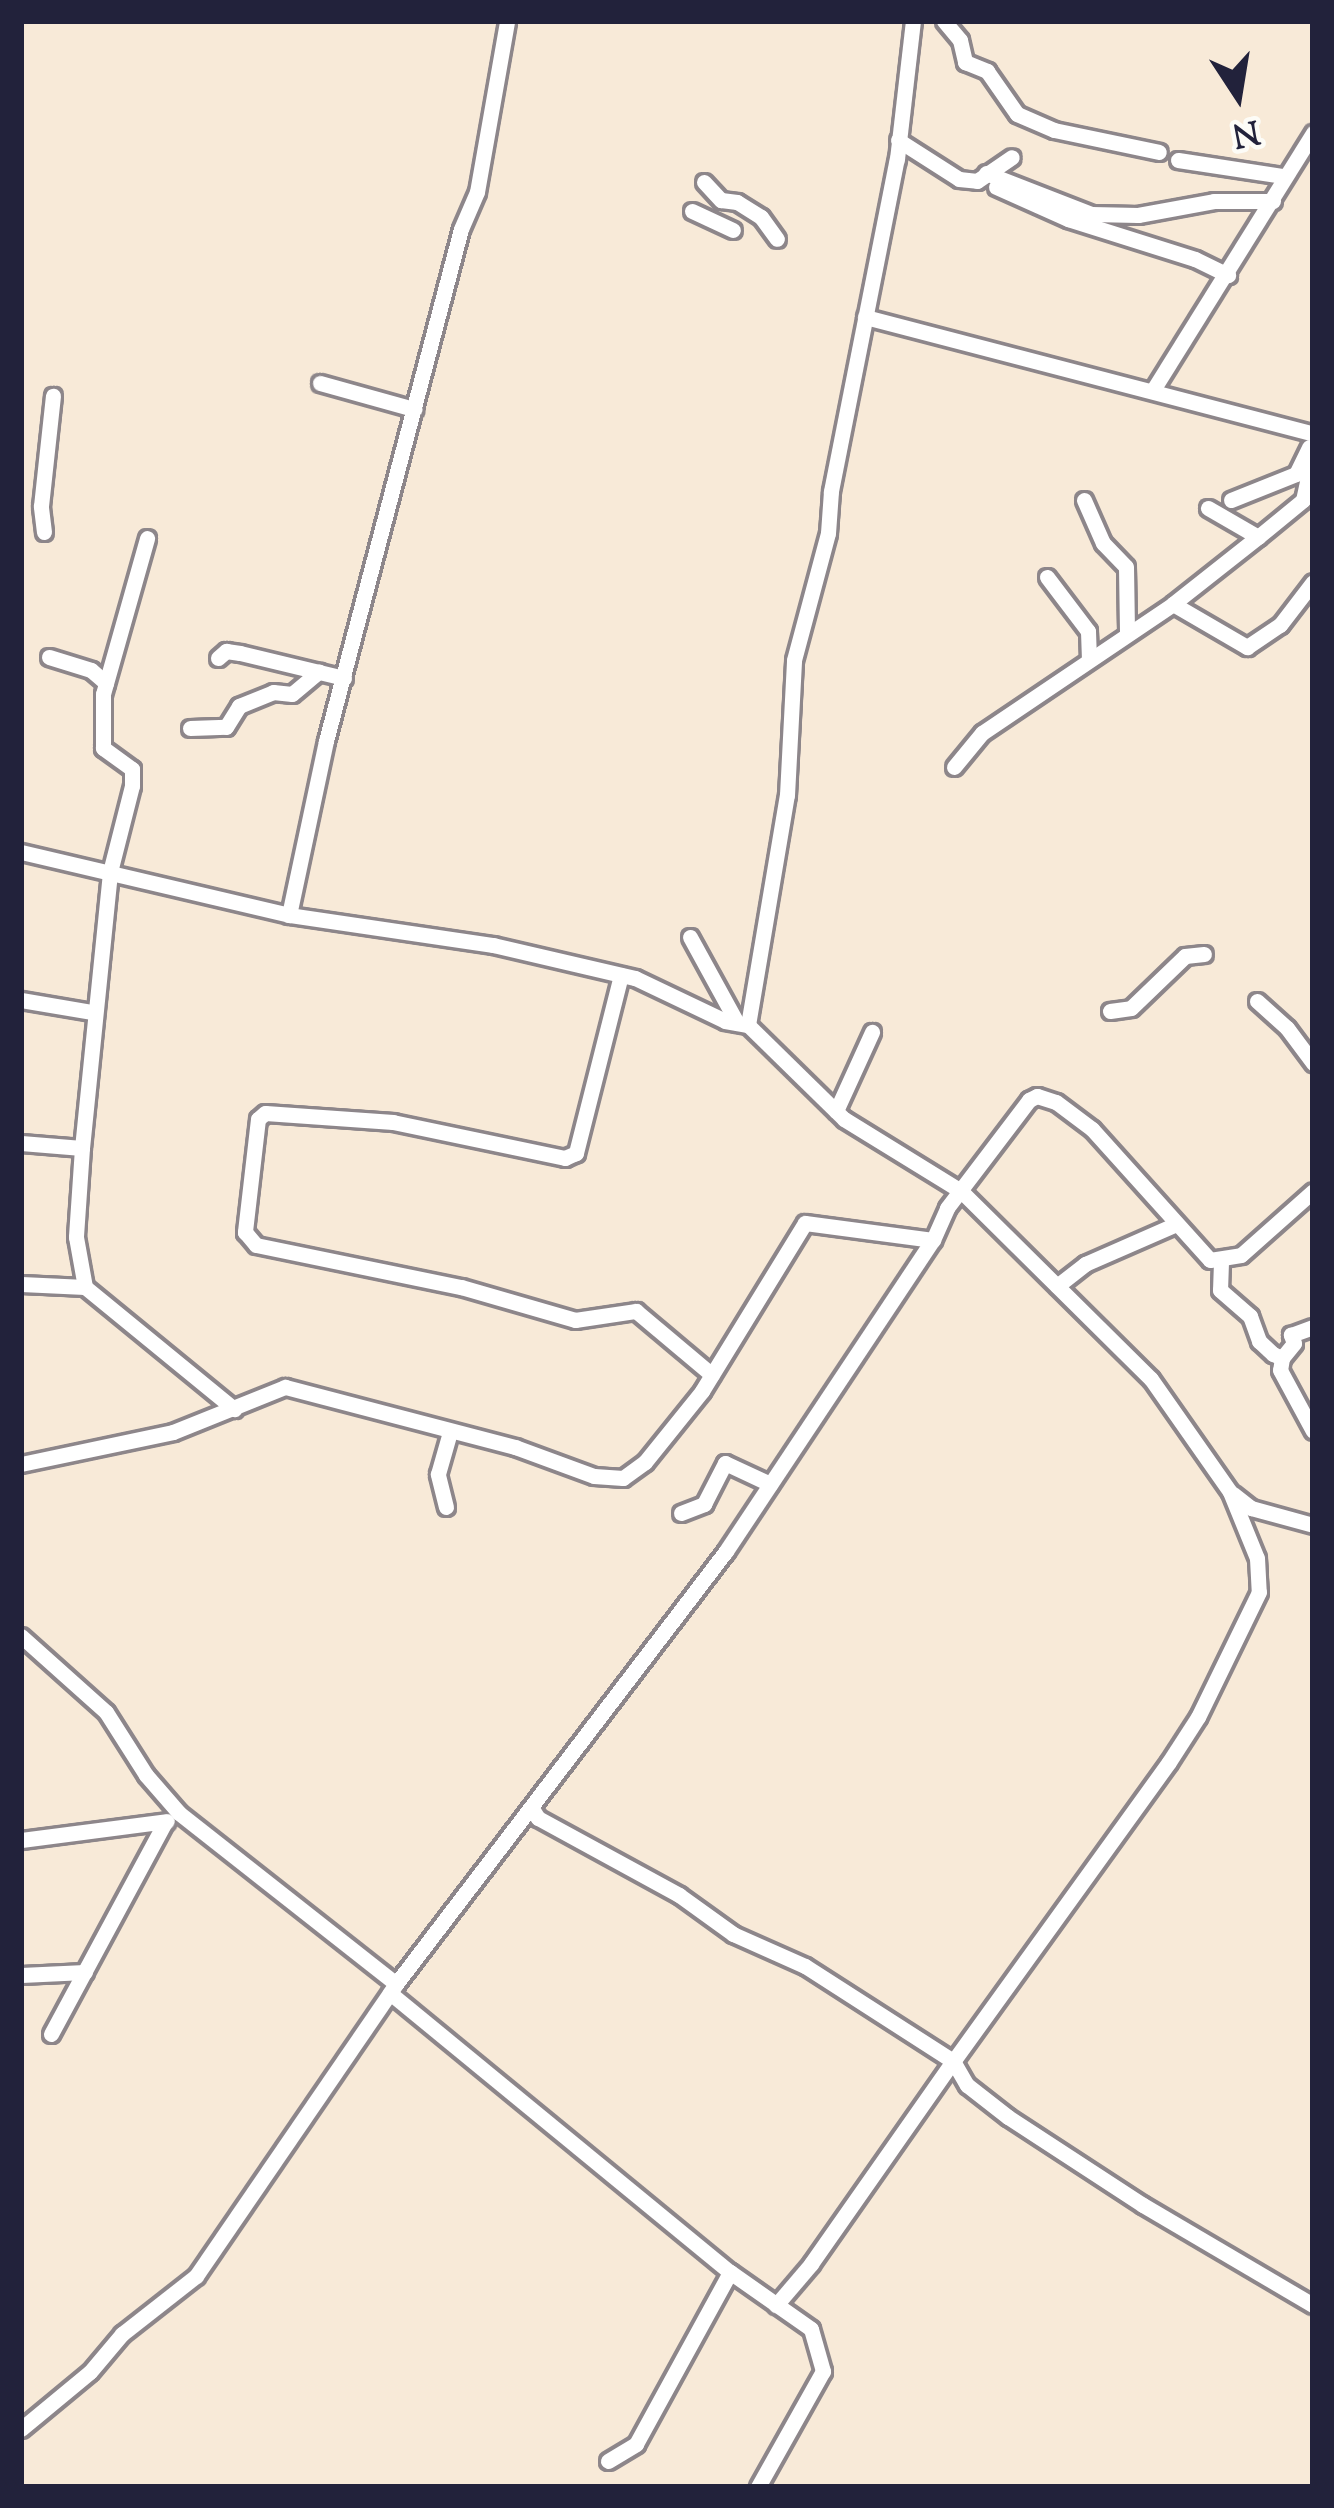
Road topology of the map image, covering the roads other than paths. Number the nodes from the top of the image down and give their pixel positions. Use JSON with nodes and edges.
{"nodes":[{"id":1,"x":507,"y":21,"type":"edge"},
{"id":2,"x":913,"y":21,"type":"edge"},
{"id":3,"x":944,"y":21,"type":"edge"},
{"id":4,"x":1313,"y":133,"type":"edge"},
{"id":5,"x":898,"y":140,"type":"junction"},
{"id":6,"x":1159,"y":152,"type":"dead end"},
{"id":7,"x":1012,"y":157,"type":"dead end"},
{"id":8,"x":1178,"y":160,"type":"dead end"},
{"id":9,"x":983,"y":176,"type":"junction"},
{"id":10,"x":1282,"y":176,"type":"junction"},
{"id":11,"x":704,"y":182,"type":"dead end"},
{"id":12,"x":1273,"y":201,"type":"junction"},
{"id":13,"x":692,"y":211,"type":"dead end"},
{"id":14,"x":733,"y":230,"type":"dead end"},
{"id":15,"x":777,"y":239,"type":"dead end"},
{"id":16,"x":1228,"y":275,"type":"junction"},
{"id":17,"x":865,"y":317,"type":"junction"},
{"id":18,"x":320,"y":383,"type":"dead end"},
{"id":19,"x":1153,"y":390,"type":"junction"},
{"id":20,"x":52,"y":396,"type":"dead end"},
{"id":21,"x":414,"y":409,"type":"junction"},
{"id":22,"x":1313,"y":444,"type":"edge"},
{"id":23,"x":1084,"y":500,"type":"dead end"},
{"id":24,"x":1232,"y":500,"type":"dead end"},
{"id":25,"x":1208,"y":508,"type":"dead end"},
{"id":26,"x":44,"y":532,"type":"dead end"},
{"id":27,"x":1259,"y":536,"type":"junction"},
{"id":28,"x":147,"y":538,"type":"dead end"},
{"id":29,"x":1047,"y":577,"type":"dead end"},
{"id":30,"x":1313,"y":582,"type":"edge"},
{"id":31,"x":1173,"y":604,"type":"junction"},
{"id":32,"x":1127,"y":634,"type":"junction"},
{"id":33,"x":49,"y":657,"type":"dead end"},
{"id":34,"x":218,"y":658,"type":"dead end"},
{"id":35,"x":1089,"y":660,"type":"junction"},
{"id":36,"x":319,"y":671,"type":"junction"},
{"id":37,"x":344,"y":678,"type":"junction"},
{"id":38,"x":106,"y":682,"type":"junction"},
{"id":39,"x":190,"y":728,"type":"dead end"},
{"id":40,"x":954,"y":767,"type":"dead end"},
{"id":41,"x":21,"y":852,"type":"edge"},
{"id":42,"x":110,"y":872,"type":"junction"},
{"id":43,"x":289,"y":914,"type":"junction"},
{"id":44,"x":690,"y":938,"type":"dead end"},
{"id":45,"x":1204,"y":954,"type":"dead end"},
{"id":46,"x":621,"y":975,"type":"junction"},
{"id":47,"x":21,"y":1000,"type":"edge"},
{"id":48,"x":1257,"y":1000,"type":"dead end"},
{"id":49,"x":1110,"y":1011,"type":"dead end"},
{"id":50,"x":92,"y":1012,"type":"junction"},
{"id":51,"x":742,"y":1024,"type":"junction"},
{"id":52,"x":872,"y":1032,"type":"dead end"},
{"id":53,"x":1313,"y":1063,"type":"edge"},
{"id":54,"x":836,"y":1112,"type":"junction"},
{"id":55,"x":21,"y":1143,"type":"edge"},
{"id":56,"x":82,"y":1148,"type":"junction"},
{"id":57,"x":961,"y":1191,"type":"junction"},
{"id":58,"x":1313,"y":1191,"type":"edge"},
{"id":59,"x":1174,"y":1225,"type":"junction"},
{"id":60,"x":933,"y":1240,"type":"junction"},
{"id":61,"x":1221,"y":1262,"type":"junction"},
{"id":62,"x":21,"y":1284,"type":"edge"},
{"id":63,"x":1057,"y":1286,"type":"junction"},
{"id":64,"x":85,"y":1287,"type":"junction"},
{"id":65,"x":1313,"y":1327,"type":"edge"},
{"id":66,"x":1282,"y":1358,"type":"junction"},
{"id":67,"x":712,"y":1375,"type":"junction"},
{"id":68,"x":233,"y":1409,"type":"junction"},
{"id":69,"x":1313,"y":1431,"type":"edge"},
{"id":70,"x":451,"y":1432,"type":"junction"},
{"id":71,"x":21,"y":1464,"type":"edge"},
{"id":72,"x":770,"y":1484,"type":"junction"},
{"id":73,"x":1230,"y":1492,"type":"junction"},
{"id":74,"x":446,"y":1507,"type":"dead end"},
{"id":75,"x":681,"y":1513,"type":"dead end"},
{"id":76,"x":1313,"y":1526,"type":"edge"},
{"id":77,"x":21,"y":1636,"type":"edge"},
{"id":78,"x":531,"y":1807,"type":"junction"},
{"id":79,"x":172,"y":1817,"type":"junction"},
{"id":80,"x":21,"y":1840,"type":"edge"},
{"id":81,"x":85,"y":1972,"type":"junction"},
{"id":82,"x":21,"y":1975,"type":"edge"},
{"id":83,"x":393,"y":1989,"type":"junction"},
{"id":84,"x":51,"y":2034,"type":"dead end"},
{"id":85,"x":952,"y":2061,"type":"junction"},
{"id":86,"x":730,"y":2272,"type":"junction"},
{"id":87,"x":776,"y":2305,"type":"junction"},
{"id":88,"x":1313,"y":2305,"type":"edge"},
{"id":89,"x":21,"y":2429,"type":"edge"},
{"id":90,"x":608,"y":2461,"type":"dead end"},
{"id":91,"x":758,"y":2487,"type":"edge"}],
"edges":[{"from":1,"to":21,"type":"street"},
{"from":2,"to":5,"type":"street"},
{"from":3,"to":6,"type":"street"},
{"from":4,"to":10,"type":"street"},
{"from":5,"to":9,"type":"street"},
{"from":5,"to":17,"type":"street"},
{"from":7,"to":9,"type":"street"},
{"from":8,"to":10,"type":"street"},
{"from":9,"to":12,"type":"street"},
{"from":9,"to":16,"type":"street"},
{"from":10,"to":12,"type":"street"},
{"from":11,"to":15,"type":"street"},
{"from":12,"to":16,"type":"street"},
{"from":13,"to":14,"type":"street"},
{"from":16,"to":19,"type":"street"},
{"from":17,"to":19,"type":"street"},
{"from":17,"to":51,"type":"street"},
{"from":18,"to":21,"type":"street"},
{"from":19,"to":22,"type":"street"},
{"from":20,"to":26,"type":"street"},
{"from":21,"to":37,"type":"street"},
{"from":22,"to":24,"type":"street"},
{"from":22,"to":27,"type":"street"},
{"from":23,"to":32,"type":"street"},
{"from":25,"to":27,"type":"street"},
{"from":27,"to":31,"type":"street"},
{"from":28,"to":38,"type":"street"},
{"from":29,"to":35,"type":"street"},
{"from":30,"to":31,"type":"street"},
{"from":31,"to":32,"type":"street"},
{"from":32,"to":35,"type":"street"},
{"from":33,"to":38,"type":"street"},
{"from":34,"to":36,"type":"street"},
{"from":35,"to":40,"type":"street"},
{"from":36,"to":37,"type":"street"},
{"from":36,"to":39,"type":"street"},
{"from":37,"to":43,"type":"street"},
{"from":38,"to":42,"type":"street"},
{"from":41,"to":42,"type":"street"},
{"from":42,"to":43,"type":"street"},
{"from":42,"to":50,"type":"street"},
{"from":43,"to":46,"type":"street"},
{"from":44,"to":51,"type":"street"},
{"from":45,"to":49,"type":"street"},
{"from":46,"to":51,"type":"street"},
{"from":46,"to":67,"type":"street"},
{"from":47,"to":50,"type":"street"},
{"from":48,"to":53,"type":"street"},
{"from":50,"to":56,"type":"street"},
{"from":51,"to":54,"type":"street"},
{"from":52,"to":54,"type":"street"},
{"from":54,"to":57,"type":"street"},
{"from":55,"to":56,"type":"street"},
{"from":56,"to":64,"type":"street"},
{"from":57,"to":59,"type":"street"},
{"from":57,"to":60,"type":"street"},
{"from":57,"to":63,"type":"street"},
{"from":58,"to":61,"type":"street"},
{"from":59,"to":61,"type":"street"},
{"from":59,"to":63,"type":"street"},
{"from":60,"to":67,"type":"street"},
{"from":60,"to":72,"type":"street"},
{"from":61,"to":66,"type":"street"},
{"from":62,"to":64,"type":"street"},
{"from":63,"to":73,"type":"street"},
{"from":64,"to":68,"type":"street"},
{"from":65,"to":66,"type":"street"},
{"from":66,"to":69,"type":"street"},
{"from":67,"to":70,"type":"street"},
{"from":68,"to":70,"type":"street"},
{"from":68,"to":71,"type":"street"},
{"from":70,"to":74,"type":"street"},
{"from":72,"to":75,"type":"street"},
{"from":72,"to":78,"type":"street"},
{"from":73,"to":76,"type":"street"},
{"from":73,"to":85,"type":"street"},
{"from":77,"to":79,"type":"street"},
{"from":78,"to":83,"type":"street"},
{"from":78,"to":85,"type":"street"},
{"from":79,"to":80,"type":"street"},
{"from":79,"to":81,"type":"street"},
{"from":79,"to":83,"type":"street"},
{"from":81,"to":82,"type":"street"},
{"from":81,"to":84,"type":"street"},
{"from":83,"to":86,"type":"street"},
{"from":83,"to":89,"type":"street"},
{"from":85,"to":87,"type":"street"},
{"from":85,"to":88,"type":"street"},
{"from":86,"to":87,"type":"street"},
{"from":86,"to":90,"type":"street"},
{"from":87,"to":91,"type":"street"}]}
